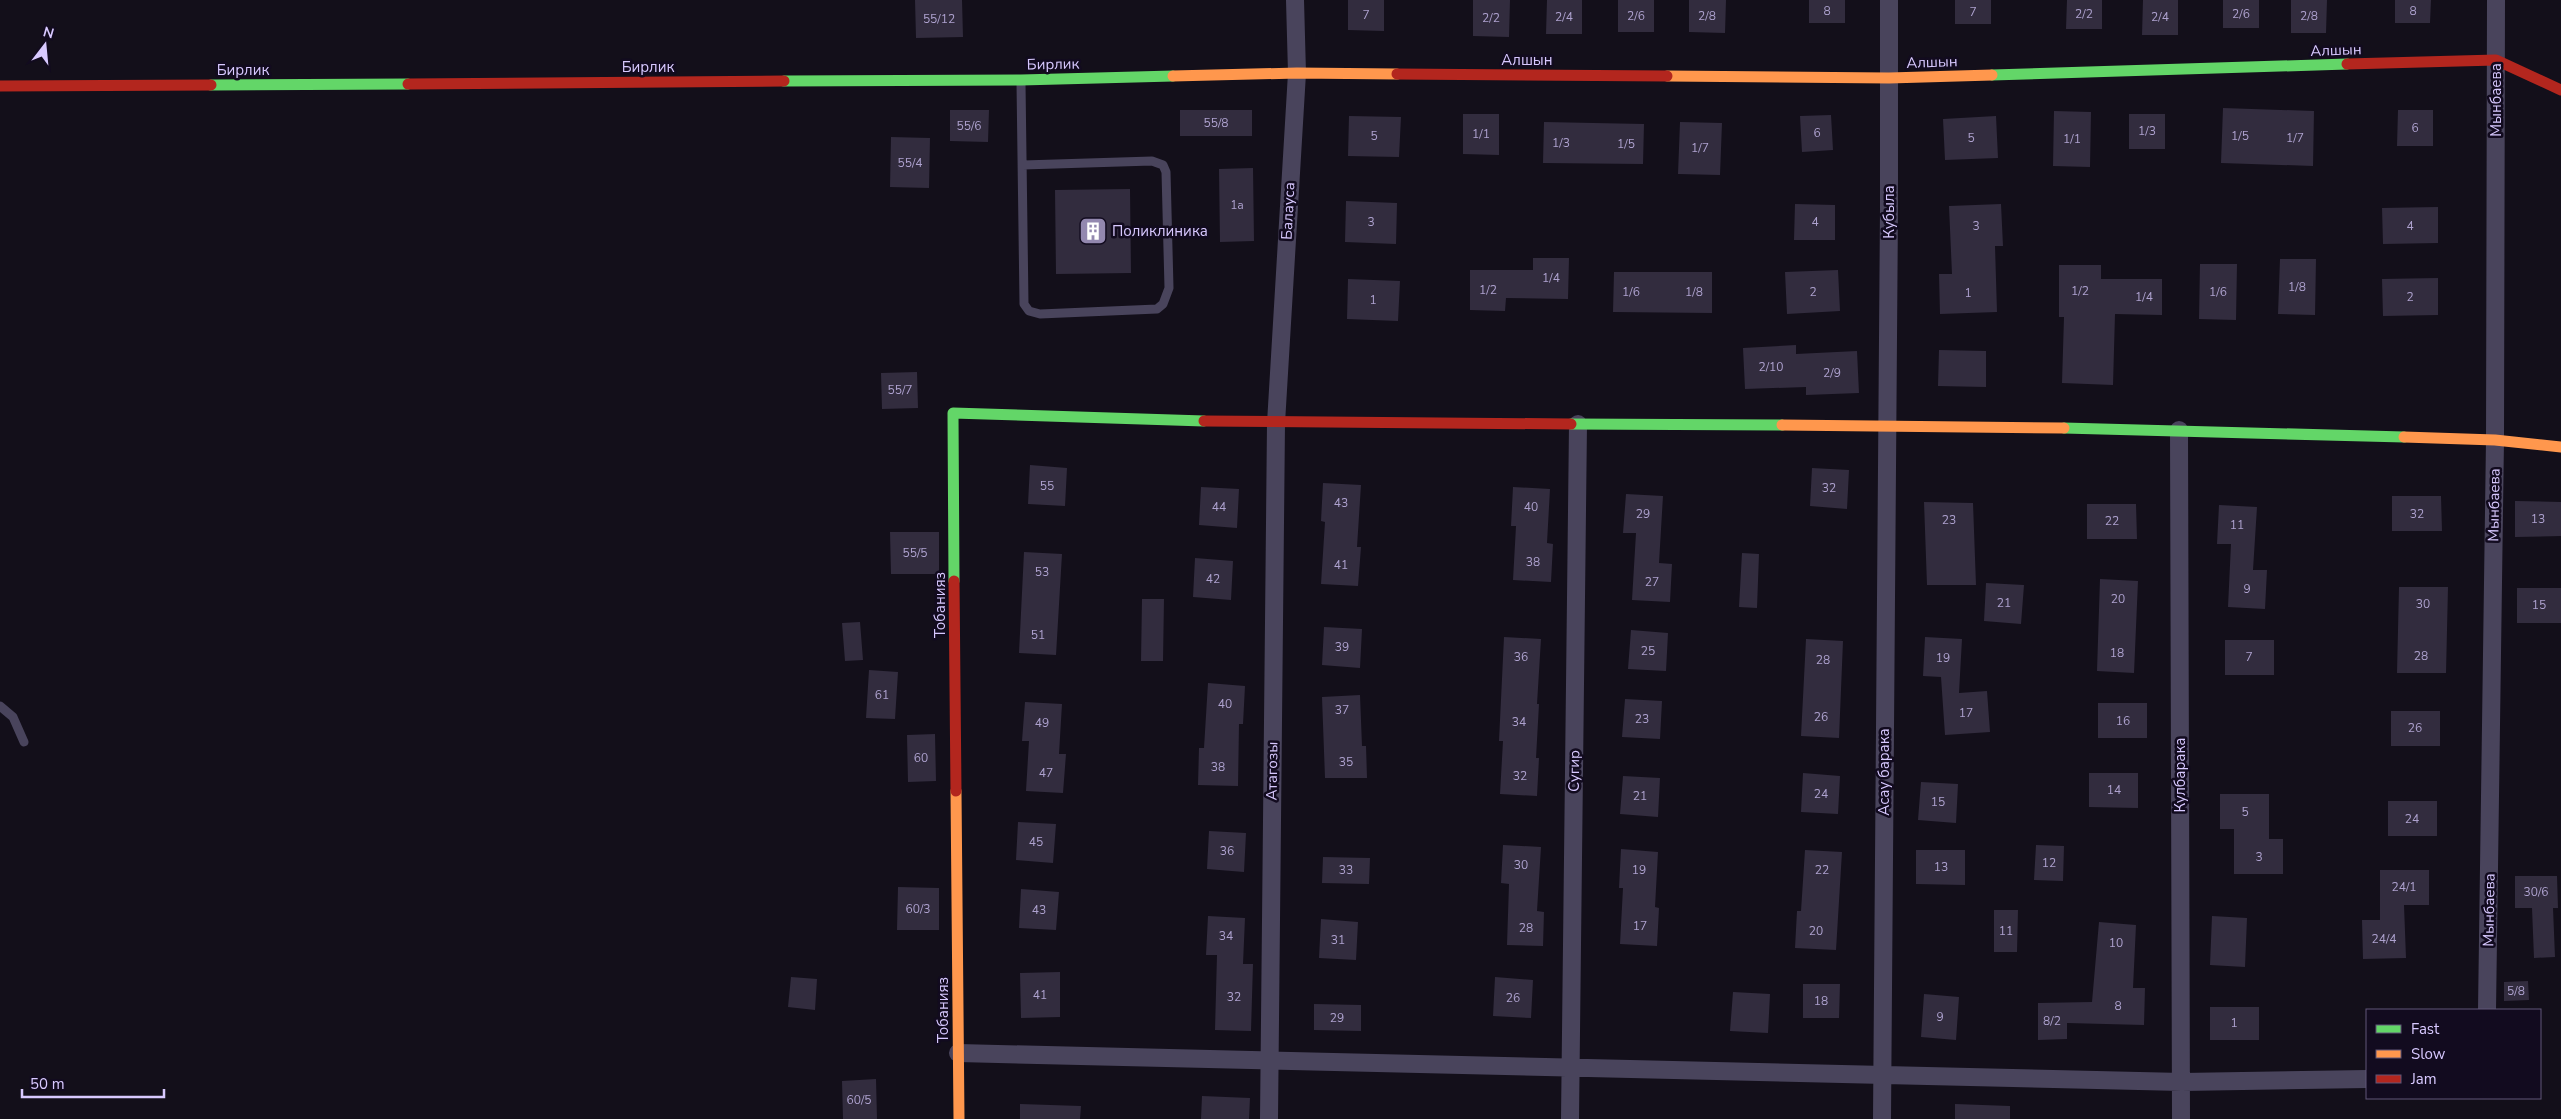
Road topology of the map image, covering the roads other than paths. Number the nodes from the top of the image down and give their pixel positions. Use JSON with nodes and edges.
{"nodes":[{"id":1,"x":1295,"y":0,"type":"edge"},
{"id":2,"x":1889,"y":0,"type":"edge"},
{"id":3,"x":2496,"y":0,"type":"edge"},
{"id":4,"x":2496,"y":60,"type":"junction"},
{"id":5,"x":1296,"y":73,"type":"junction"},
{"id":6,"x":1889,"y":78,"type":"junction"},
{"id":7,"x":1021,"y":80,"type":"junction"},
{"id":8,"x":0,"y":86,"type":"edge"},
{"id":9,"x":2561,"y":90,"type":"edge"},
{"id":10,"x":1023,"y":165,"type":"junction"},
{"id":11,"x":1276,"y":423,"type":"junction"},
{"id":12,"x":1578,"y":424,"type":"junction"},
{"id":13,"x":1886,"y":425,"type":"junction"},
{"id":14,"x":2178,"y":430,"type":"junction"},
{"id":15,"x":2495,"y":440,"type":"junction"},
{"id":16,"x":2561,"y":447,"type":"edge"},
{"id":17,"x":0,"y":706,"type":"edge"},
{"id":18,"x":24,"y":742,"type":"dead end"},
{"id":19,"x":2487,"y":1009,"type":"edge"},
{"id":20,"x":958,"y":1053,"type":"junction"},
{"id":21,"x":1269,"y":1060,"type":"junction"},
{"id":22,"x":1570,"y":1068,"type":"junction"},
{"id":23,"x":1883,"y":1075,"type":"junction"},
{"id":24,"x":2366,"y":1079,"type":"edge"},
{"id":25,"x":2182,"y":1082,"type":"junction"},
{"id":26,"x":959,"y":1119,"type":"edge"},
{"id":27,"x":1269,"y":1119,"type":"edge"},
{"id":28,"x":1570,"y":1119,"type":"edge"},
{"id":29,"x":1882,"y":1119,"type":"edge"},
{"id":30,"x":2181,"y":1119,"type":"edge"}],
"edges":[{"from":1,"to":5,"type":"street","name":"Балауса"},
{"from":2,"to":6,"type":"street","name":"Кубыла"},
{"from":3,"to":4,"type":"street","name":"Мынбаева"},
{"from":4,"to":6,"type":"street","name":"Алшын"},
{"from":4,"to":9,"type":"street","name":"Алшын"},
{"from":4,"to":15,"type":"street","name":"Мынбаева"},
{"from":5,"to":6,"type":"street","name":"Алшын"},
{"from":5,"to":7,"type":"street","name":"Бирлик"},
{"from":5,"to":11,"type":"street","name":"Балауса"},
{"from":6,"to":13,"type":"street","name":"Кубыла"},
{"from":7,"to":8,"type":"street","name":"Бирлик"},
{"from":7,"to":10,"type":"lane"},
{"from":10,"to":10,"type":"lane"},
{"from":11,"to":12,"type":"street"},
{"from":11,"to":20,"type":"street","name":"Тобанияз"},
{"from":11,"to":21,"type":"street","name":"Атагозы"},
{"from":12,"to":13,"type":"street"},
{"from":12,"to":22,"type":"street","name":"Сугир"},
{"from":13,"to":14,"type":"street"},
{"from":13,"to":23,"type":"street","name":"Асау барака"},
{"from":14,"to":15,"type":"street"},
{"from":14,"to":25,"type":"street","name":"Кулбарака"},
{"from":15,"to":16,"type":"street"},
{"from":15,"to":19,"type":"street","name":"Мынбаева"},
{"from":17,"to":18,"type":"lane"},
{"from":20,"to":21,"type":"street"},
{"from":20,"to":26,"type":"street","name":"Тобанияз"},
{"from":21,"to":22,"type":"street"},
{"from":21,"to":27,"type":"street","name":"Атагозы"},
{"from":22,"to":23,"type":"street"},
{"from":22,"to":28,"type":"street","name":"Сугир"},
{"from":23,"to":25,"type":"street"},
{"from":23,"to":29,"type":"street","name":"Асау барака"},
{"from":24,"to":25,"type":"street"},
{"from":25,"to":30,"type":"street","name":"Кулбарака"}]}
